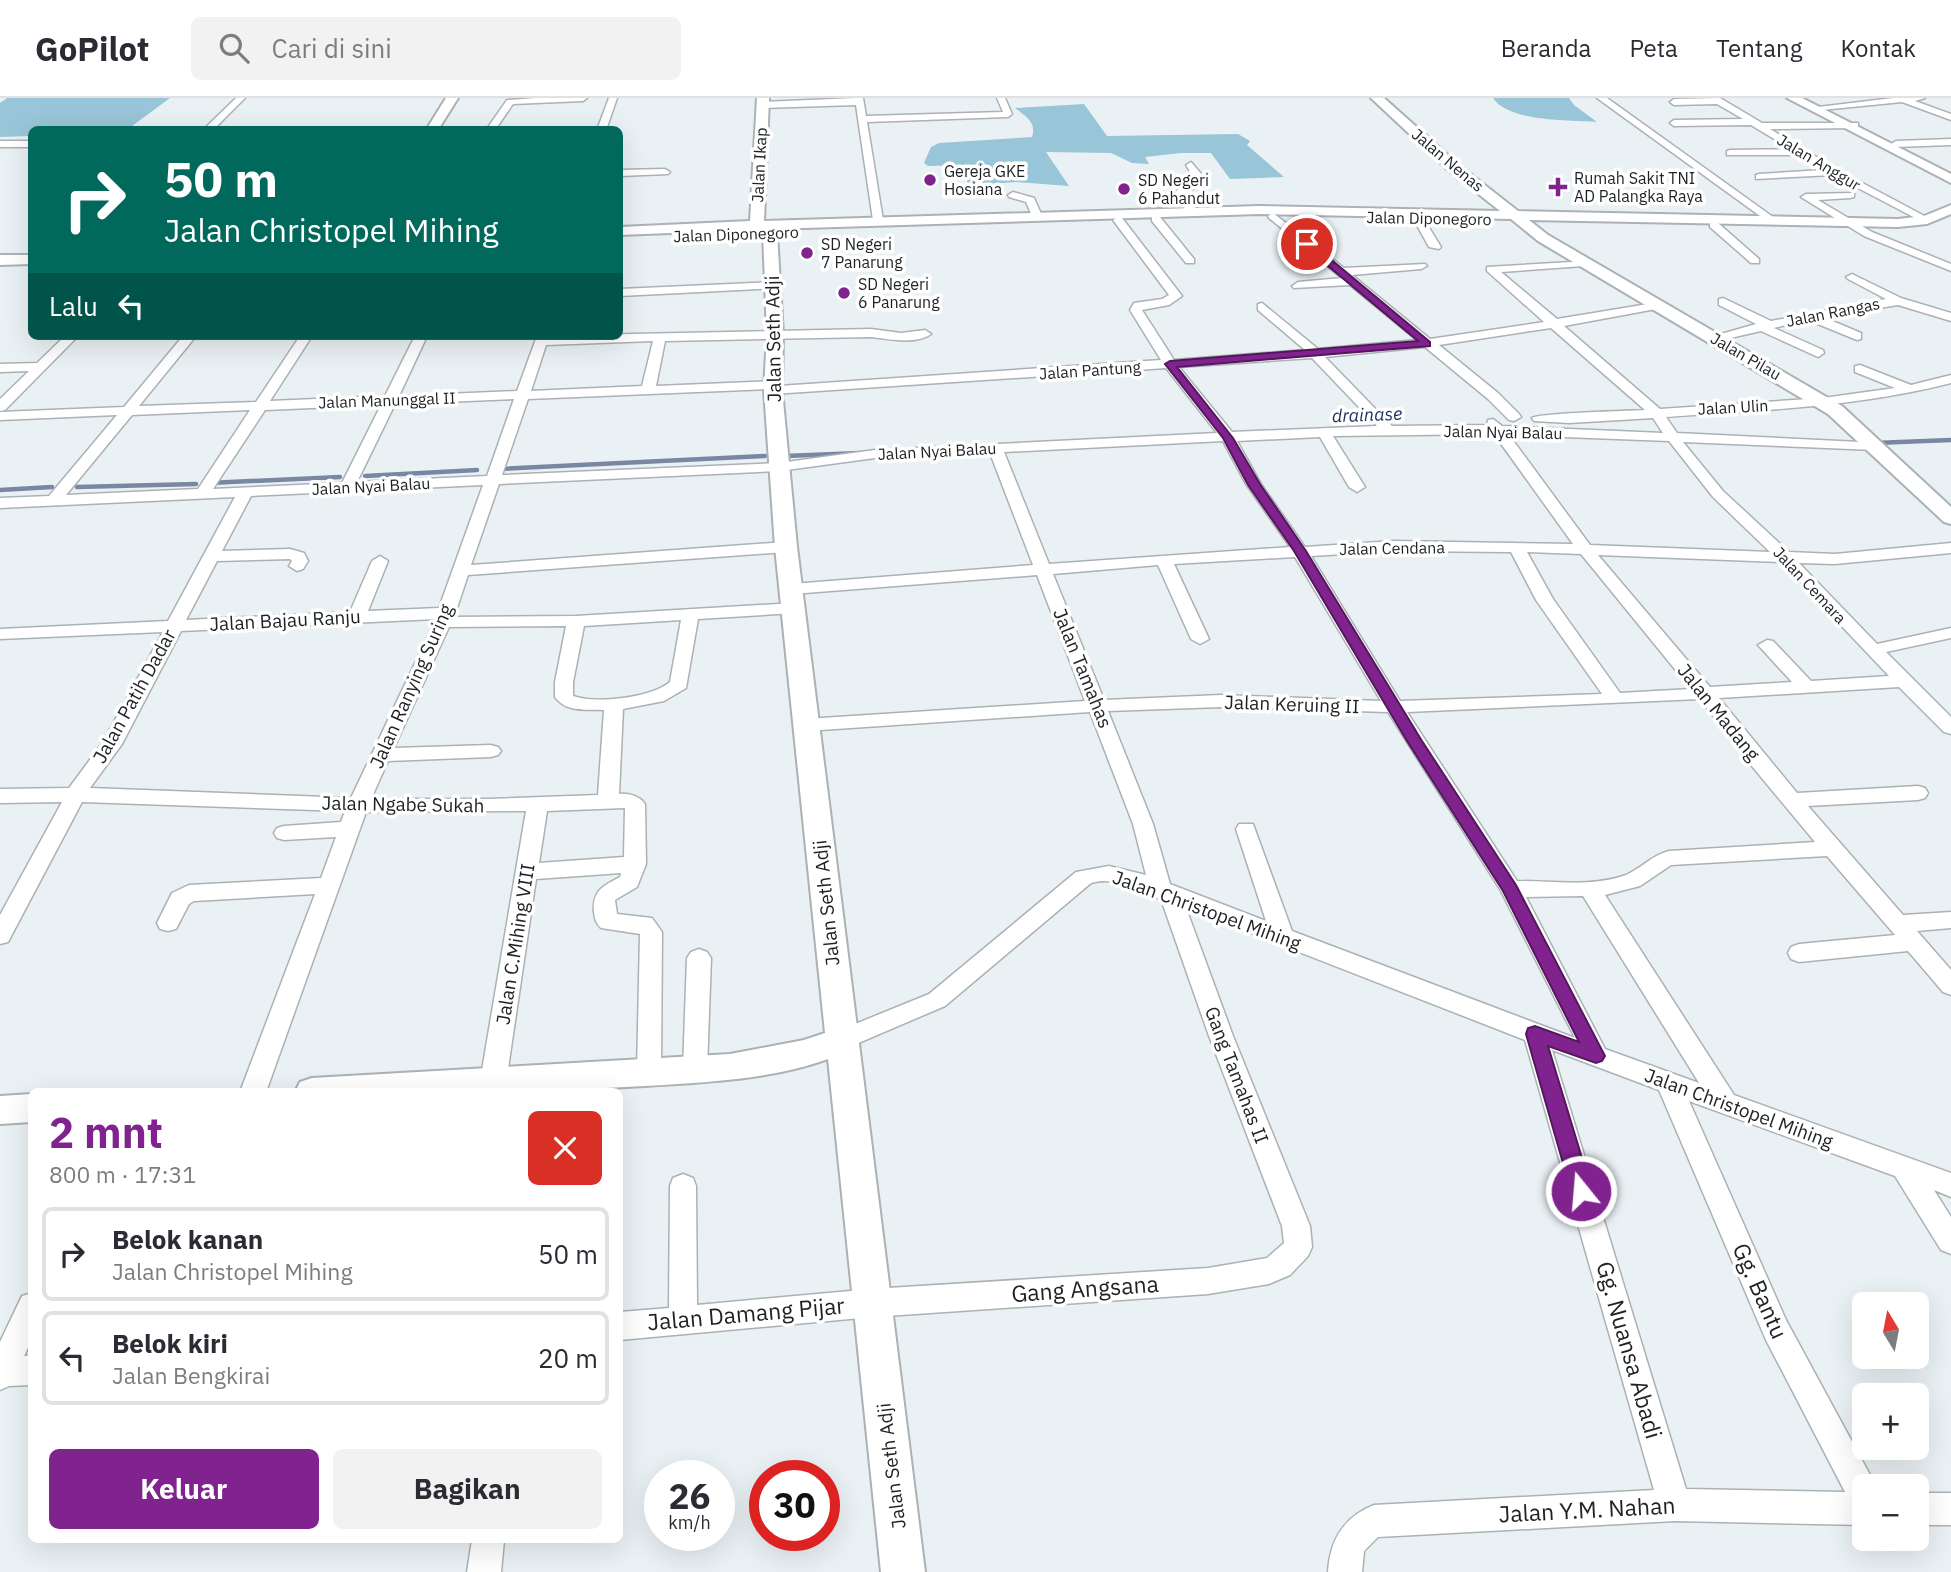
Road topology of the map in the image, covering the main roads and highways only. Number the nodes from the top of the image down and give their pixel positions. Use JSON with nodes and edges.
{"nodes":[{"id":1,"x":452,"y":98,"type":"edge"},
{"id":2,"x":1377,"y":98,"type":"edge"},
{"id":3,"x":1794,"y":98,"type":"edge"},
{"id":4,"x":1803,"y":98,"type":"edge"},
{"id":5,"x":762,"y":101,"type":"edge"},
{"id":6,"x":1851,"y":125,"type":"junction"},
{"id":7,"x":434,"y":126,"type":"edge"},
{"id":8,"x":1926,"y":163,"type":"junction"},
{"id":9,"x":1951,"y":176,"type":"edge"},
{"id":10,"x":1951,"y":209,"type":"edge"},
{"id":11,"x":1517,"y":217,"type":"junction"},
{"id":12,"x":1010,"y":221,"type":"junction"},
{"id":13,"x":956,"y":222,"type":"junction"},
{"id":14,"x":1937,"y":224,"type":"edge"},
{"id":15,"x":1852,"y":225,"type":"junction"},
{"id":16,"x":764,"y":229,"type":"junction"},
{"id":17,"x":623,"y":231,"type":"edge"},
{"id":18,"x":623,"y":238,"type":"edge"},
{"id":19,"x":28,"y":251,"type":"edge"},
{"id":20,"x":0,"y":252,"type":"edge"},
{"id":21,"x":28,"y":259,"type":"edge"},
{"id":22,"x":0,"y":260,"type":"edge"},
{"id":23,"x":1951,"y":518,"type":"edge"},
{"id":24,"x":842,"y":1040,"type":"junction"},
{"id":25,"x":549,"y":1085,"type":"edge"},
{"id":26,"x":384,"y":1088,"type":"edge"},
{"id":27,"x":28,"y":1108,"type":"edge"},
{"id":28,"x":0,"y":1110,"type":"edge"},
{"id":29,"x":903,"y":1572,"type":"edge"}],
"edges":[{"from":1,"to":7,"type":"main road"},
{"from":2,"to":11,"type":"main road","name":"Jalan Nenas"},
{"from":3,"to":4,"type":"main road"},
{"from":3,"to":6,"type":"main road"},
{"from":4,"to":6,"type":"main road"},
{"from":5,"to":16,"type":"main road","name":"Jalan Ikap"},
{"from":6,"to":8,"type":"main road"},
{"from":6,"to":8,"type":"main road"},
{"from":8,"to":9,"type":"main road"},
{"from":10,"to":14,"type":"main road"},
{"from":11,"to":12,"type":"main road","name":"Jalan Diponegoro"},
{"from":11,"to":12,"type":"main road","name":"Jalan Diponegoro"},
{"from":11,"to":15,"type":"main road","name":"Jalan Diponegoro"},
{"from":11,"to":15,"type":"main road","name":"Jalan Diponegoro"},
{"from":11,"to":23,"type":"main road","name":"Jalan Pilau"},
{"from":12,"to":13,"type":"main road","name":"Jalan Diponegoro"},
{"from":13,"to":16,"type":"main road","name":"Jalan Diponegoro"},
{"from":13,"to":16,"type":"main road","name":"Jalan Diponegoro"},
{"from":14,"to":15,"type":"main road","name":"Jalan Diponegoro"},
{"from":16,"to":17,"type":"main road","name":"Jalan Diponegoro"},
{"from":16,"to":18,"type":"main road","name":"Jalan Diponegoro"},
{"from":16,"to":24,"type":"main road","name":"Jalan Seth Adji"},
{"from":19,"to":20,"type":"main road"},
{"from":21,"to":22,"type":"main road"},
{"from":24,"to":25,"type":"main road","name":"Jalan Christopel Mihing"},
{"from":24,"to":29,"type":"main road","name":"Jalan Seth Adji"},
{"from":25,"to":26,"type":"main road","name":"Jalan Christopel Mihing"},
{"from":27,"to":28,"type":"main road"}]}
